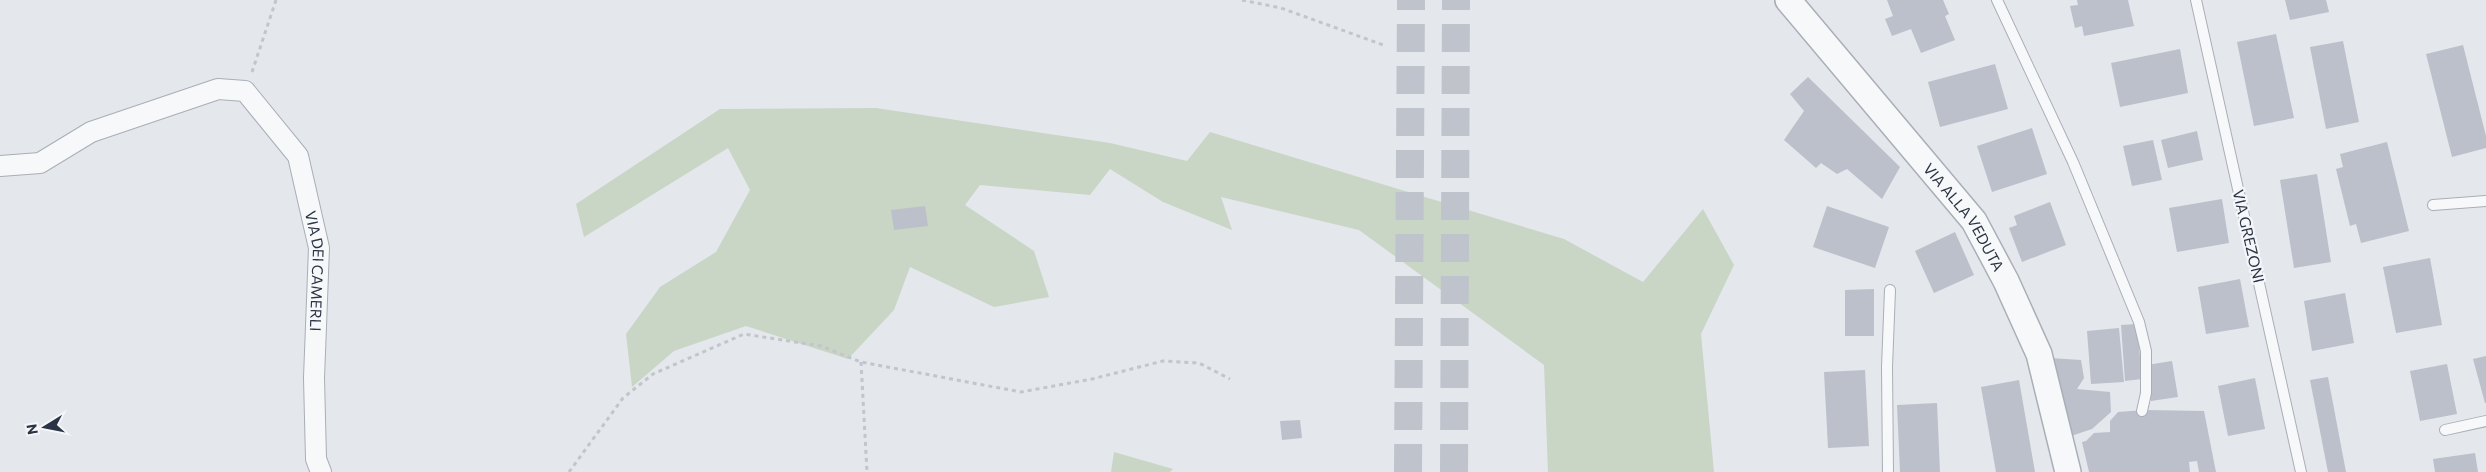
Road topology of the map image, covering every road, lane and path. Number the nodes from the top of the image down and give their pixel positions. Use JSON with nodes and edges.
{"nodes":[{"id":1,"x":276,"y":0,"type":"edge"},
{"id":2,"x":1242,"y":0,"type":"edge"},
{"id":3,"x":1788,"y":0,"type":"edge"},
{"id":4,"x":1997,"y":0,"type":"edge"},
{"id":5,"x":2196,"y":0,"type":"edge"},
{"id":6,"x":1386,"y":46,"type":"dead end"},
{"id":7,"x":245,"y":91,"type":"junction"},
{"id":8,"x":0,"y":166,"type":"edge"},
{"id":9,"x":2486,"y":201,"type":"edge"},
{"id":10,"x":2433,"y":205,"type":"dead end"},
{"id":11,"x":1890,"y":290,"type":"dead end"},
{"id":12,"x":861,"y":362,"type":"junction"},
{"id":13,"x":1230,"y":379,"type":"dead end"},
{"id":14,"x":2142,"y":411,"type":"dead end"},
{"id":15,"x":2486,"y":421,"type":"edge"},
{"id":16,"x":2445,"y":430,"type":"dead end"},
{"id":17,"x":322,"y":472,"type":"edge"},
{"id":18,"x":570,"y":472,"type":"edge"},
{"id":19,"x":867,"y":472,"type":"edge"},
{"id":20,"x":1888,"y":472,"type":"edge"},
{"id":21,"x":2068,"y":472,"type":"edge"},
{"id":22,"x":2301,"y":472,"type":"edge"}],
"edges":[{"from":1,"to":7,"type":"path"},
{"from":2,"to":6,"type":"path"},
{"from":3,"to":21,"type":"street","name":"VIA ALLA VEDUTA"},
{"from":4,"to":14,"type":"lane"},
{"from":5,"to":22,"type":"lane","name":"VIA GREZONI"},
{"from":7,"to":8,"type":"street"},
{"from":7,"to":17,"type":"street","name":"VIA DEI CAMERLI"},
{"from":9,"to":10,"type":"lane"},
{"from":11,"to":20,"type":"lane"},
{"from":12,"to":13,"type":"path"},
{"from":12,"to":18,"type":"path"},
{"from":12,"to":19,"type":"path"},
{"from":15,"to":16,"type":"lane"}]}
